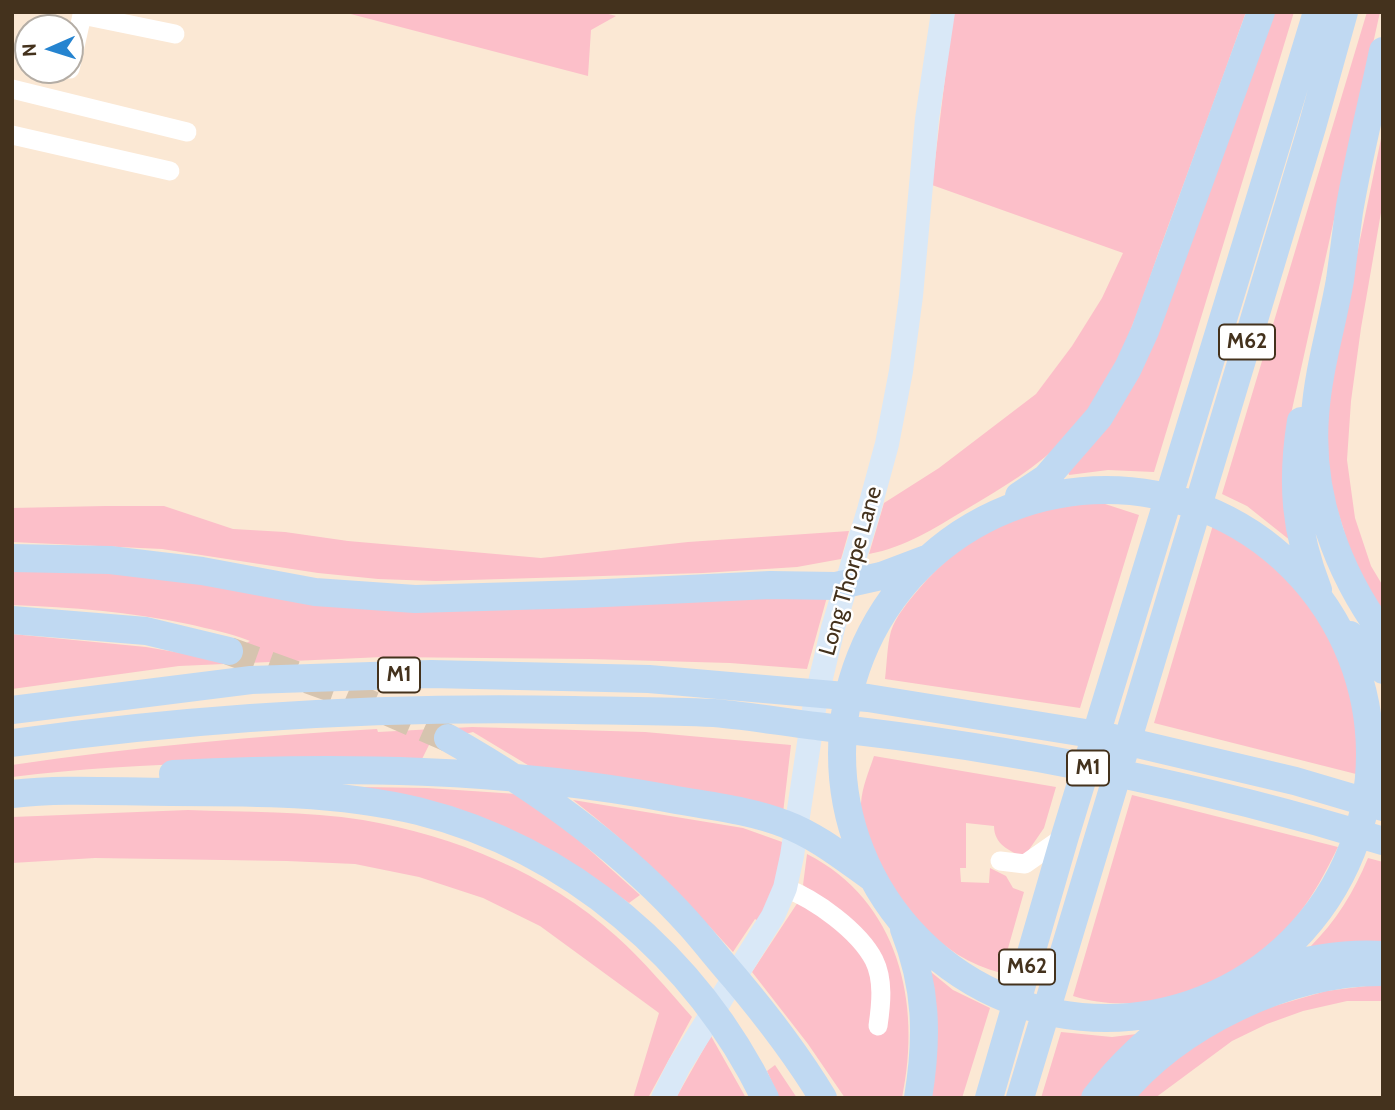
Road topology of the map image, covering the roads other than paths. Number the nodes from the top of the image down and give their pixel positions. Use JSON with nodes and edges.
{"nodes":[{"id":1,"x":943,"y":12,"type":"edge"},
{"id":2,"x":1261,"y":12,"type":"edge"},
{"id":3,"x":1317,"y":12,"type":"edge"},
{"id":4,"x":1344,"y":12,"type":"edge"},
{"id":5,"x":84,"y":15,"type":"edge"},
{"id":6,"x":175,"y":34,"type":"dead end"},
{"id":7,"x":1383,"y":51,"type":"edge"},
{"id":8,"x":67,"y":84,"type":"edge"},
{"id":9,"x":12,"y":89,"type":"edge"},
{"id":10,"x":63,"y":101,"type":"junction"},
{"id":11,"x":187,"y":132,"type":"dead end"},
{"id":12,"x":12,"y":135,"type":"edge"},
{"id":13,"x":170,"y":171,"type":"dead end"},
{"id":14,"x":1350,"y":210,"type":"junction"},
{"id":15,"x":1079,"y":440,"type":"junction"},
{"id":16,"x":991,"y":515,"type":"junction"},
{"id":17,"x":935,"y":555,"type":"junction"},
{"id":18,"x":12,"y":558,"type":"edge"},
{"id":19,"x":880,"y":569,"type":"junction"},
{"id":20,"x":1325,"y":605,"type":"junction"},
{"id":21,"x":12,"y":620,"type":"edge"},
{"id":22,"x":1383,"y":634,"type":"edge"},
{"id":23,"x":229,"y":651,"type":"tunnel mouth"},
{"id":24,"x":1383,"y":670,"type":"edge"},
{"id":25,"x":12,"y":710,"type":"edge"},
{"id":26,"x":448,"y":738,"type":"tunnel mouth"},
{"id":27,"x":12,"y":743,"type":"edge"},
{"id":28,"x":21,"y":793,"type":"edge"},
{"id":29,"x":1383,"y":807,"type":"edge"},
{"id":30,"x":1065,"y":836,"type":"junction"},
{"id":31,"x":1383,"y":841,"type":"edge"},
{"id":32,"x":1000,"y":861,"type":"dead end"},
{"id":33,"x":871,"y":877,"type":"junction"},
{"id":34,"x":785,"y":888,"type":"junction"},
{"id":35,"x":897,"y":912,"type":"junction"},
{"id":36,"x":1383,"y":955,"type":"edge"},
{"id":37,"x":1383,"y":972,"type":"edge"},
{"id":38,"x":1250,"y":975,"type":"junction"},
{"id":39,"x":1196,"y":1003,"type":"junction"},
{"id":40,"x":878,"y":1026,"type":"dead end"},
{"id":41,"x":663,"y":1098,"type":"edge"},
{"id":42,"x":765,"y":1098,"type":"edge"},
{"id":43,"x":823,"y":1098,"type":"edge"},
{"id":44,"x":918,"y":1098,"type":"edge"},
{"id":45,"x":989,"y":1098,"type":"edge"},
{"id":46,"x":1020,"y":1098,"type":"edge"},
{"id":47,"x":1095,"y":1098,"type":"edge"},
{"id":48,"x":1118,"y":1098,"type":"edge"}],
"edges":[{"from":1,"to":34,"type":"main road","name":"Long Thorpe Lane"},
{"from":2,"to":15,"type":"highway"},
{"from":3,"to":30,"type":"highway","number":"M62"},
{"from":4,"to":46,"type":"highway","number":"M62"},
{"from":5,"to":6,"type":"street"},
{"from":7,"to":14,"type":"highway"},
{"from":8,"to":10,"type":"street"},
{"from":9,"to":10,"type":"street"},
{"from":10,"to":11,"type":"street"},
{"from":12,"to":13,"type":"street"},
{"from":14,"to":20,"type":"highway"},
{"from":14,"to":22,"type":"highway"},
{"from":15,"to":16,"type":"highway"},
{"from":15,"to":19,"type":"highway"},
{"from":16,"to":17,"type":"highway"},
{"from":16,"to":20,"type":"highway"},
{"from":17,"to":19,"type":"highway"},
{"from":17,"to":33,"type":"highway"},
{"from":18,"to":19,"type":"highway"},
{"from":20,"to":24,"type":"highway"},
{"from":20,"to":38,"type":"highway"},
{"from":21,"to":23,"type":"highway"},
{"from":25,"to":29,"type":"highway","number":"M1"},
{"from":26,"to":43,"type":"highway"},
{"from":27,"to":31,"type":"highway","number":"M1"},
{"from":28,"to":33,"type":"highway"},
{"from":28,"to":42,"type":"highway"},
{"from":30,"to":32,"type":"street"},
{"from":30,"to":45,"type":"highway","number":"M62"},
{"from":33,"to":35,"type":"highway"},
{"from":34,"to":40,"type":"street"},
{"from":34,"to":41,"type":"main road","name":"Long Thorpe Lane"},
{"from":35,"to":39,"type":"highway"},
{"from":35,"to":44,"type":"highway"},
{"from":36,"to":38,"type":"highway"},
{"from":37,"to":48,"type":"highway"},
{"from":38,"to":39,"type":"highway"},
{"from":39,"to":47,"type":"highway"}]}
